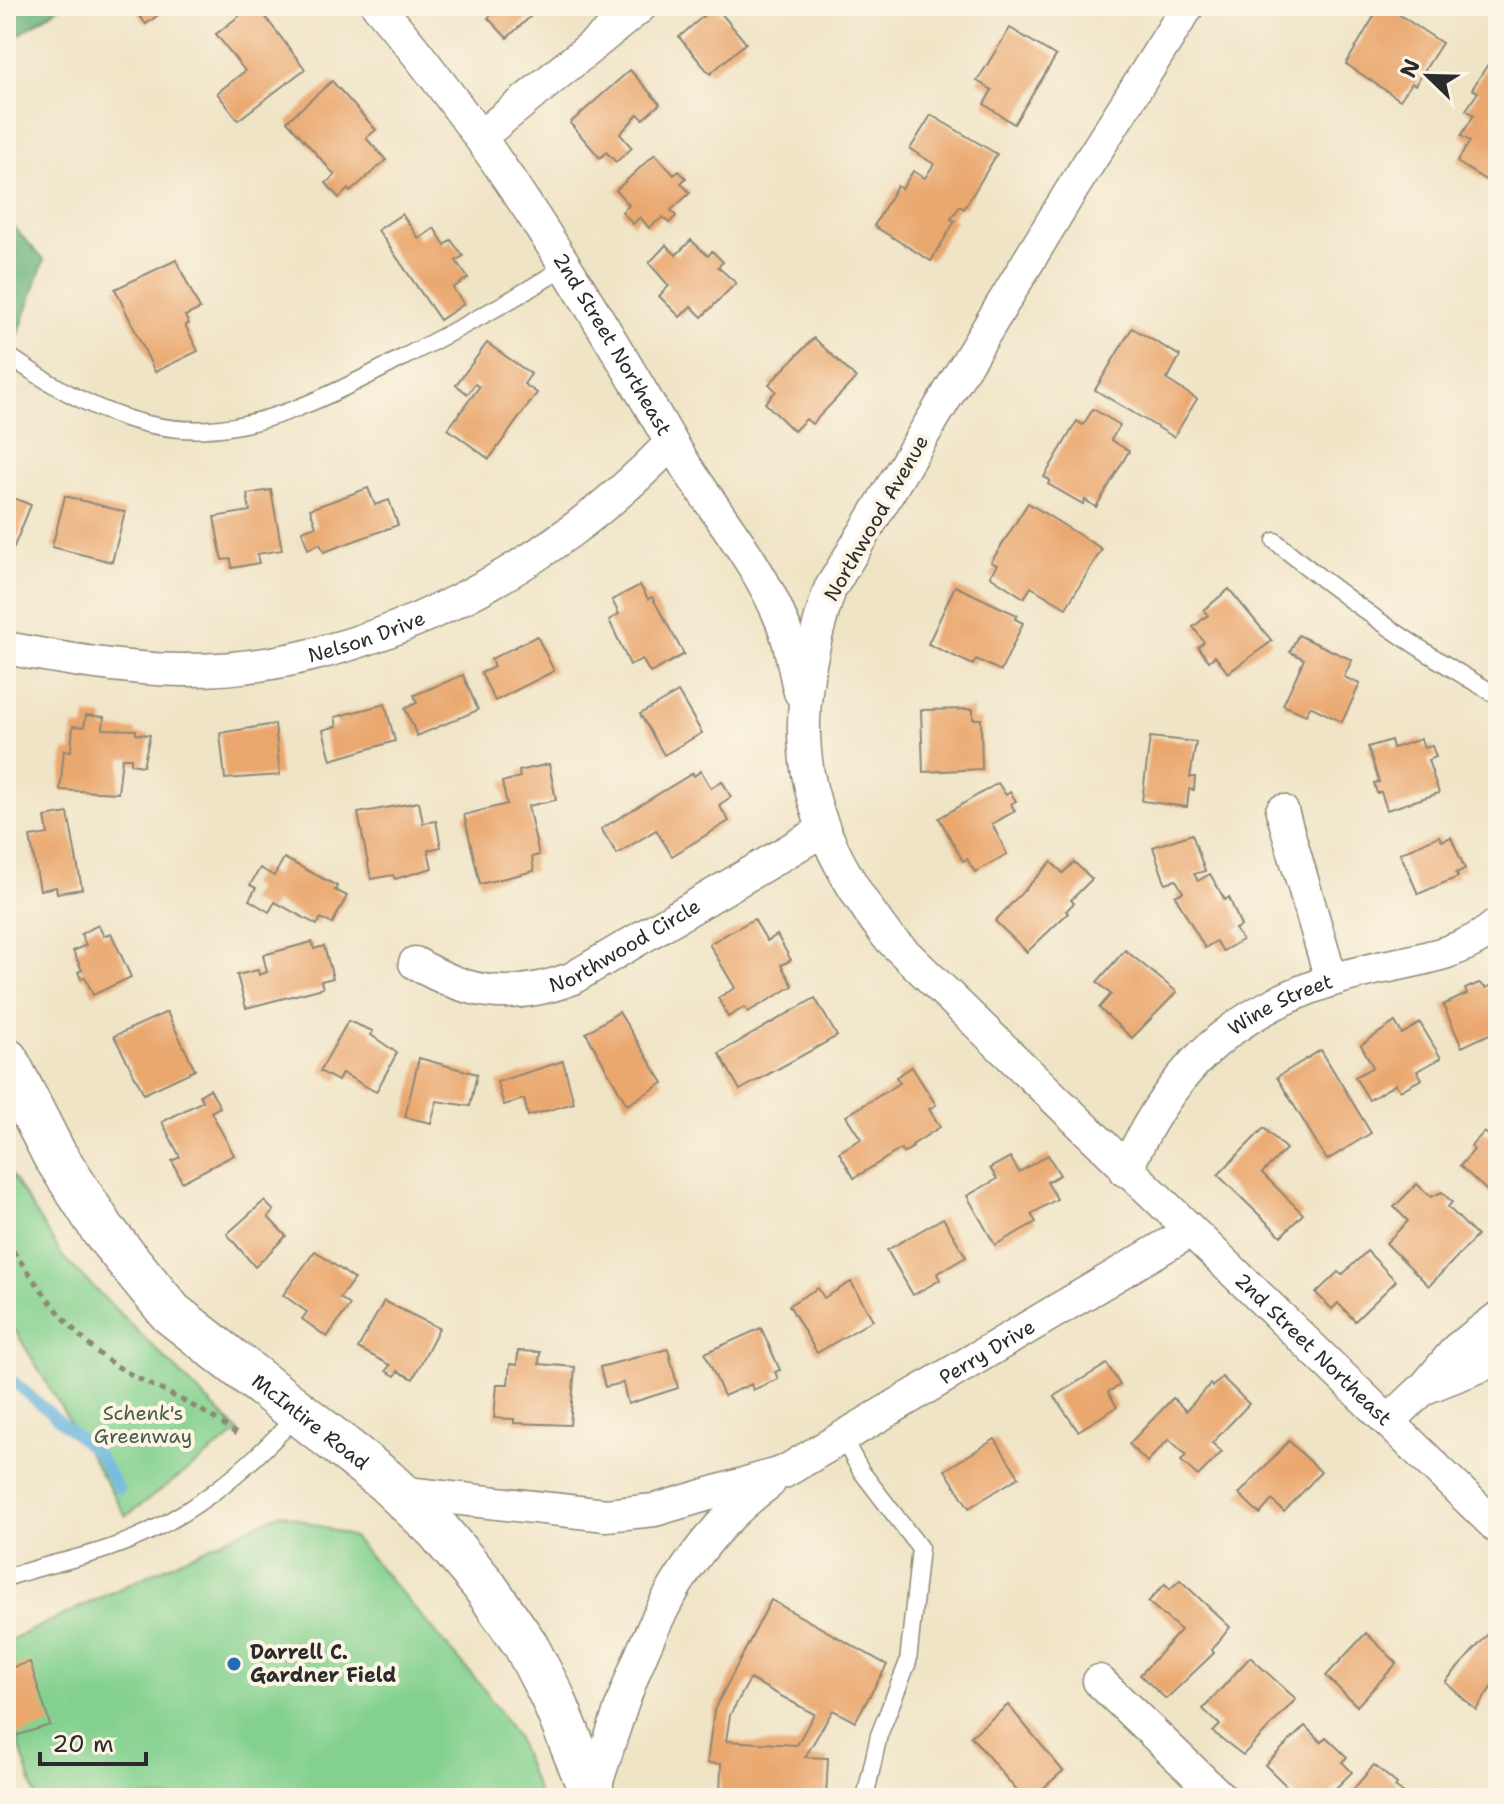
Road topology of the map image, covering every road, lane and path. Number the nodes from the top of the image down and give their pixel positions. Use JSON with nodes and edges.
{"nodes":[{"id":1,"x":378,"y":6,"type":"edge"},
{"id":2,"x":641,"y":6,"type":"edge"},
{"id":3,"x":1188,"y":6,"type":"edge"},
{"id":4,"x":480,"y":137,"type":"junction"},
{"id":5,"x":567,"y":265,"type":"junction"},
{"id":6,"x":6,"y":354,"type":"edge"},
{"id":7,"x":671,"y":443,"type":"junction"},
{"id":8,"x":1275,"y":541,"type":"dead end"},
{"id":9,"x":6,"y":648,"type":"edge"},
{"id":10,"x":1498,"y":696,"type":"edge"},
{"id":11,"x":804,"y":707,"type":"junction"},
{"id":12,"x":1282,"y":811,"type":"dead end"},
{"id":13,"x":822,"y":831,"type":"junction"},
{"id":14,"x":1498,"y":924,"type":"edge"},
{"id":15,"x":415,"y":963,"type":"dead end"},
{"id":16,"x":1331,"y":979,"type":"junction"},
{"id":17,"x":6,"y":1060,"type":"edge"},
{"id":18,"x":1126,"y":1171,"type":"junction"},
{"id":19,"x":1189,"y":1232,"type":"junction"},
{"id":20,"x":6,"y":1241,"type":"edge"},
{"id":21,"x":1498,"y":1318,"type":"edge"},
{"id":22,"x":1498,"y":1359,"type":"edge"},
{"id":23,"x":1424,"y":1388,"type":"junction"},
{"id":24,"x":297,"y":1415,"type":"junction"},
{"id":25,"x":1389,"y":1421,"type":"junction"},
{"id":26,"x":842,"y":1437,"type":"junction"},
{"id":27,"x":260,"y":1454,"type":"junction"},
{"id":28,"x":784,"y":1472,"type":"junction"},
{"id":29,"x":397,"y":1492,"type":"junction"},
{"id":30,"x":1498,"y":1528,"type":"edge"},
{"id":31,"x":6,"y":1578,"type":"edge"},
{"id":32,"x":1099,"y":1681,"type":"dead end"},
{"id":33,"x":593,"y":1796,"type":"edge"},
{"id":34,"x":865,"y":1798,"type":"edge"},
{"id":35,"x":1221,"y":1798,"type":"edge"}],
"edges":[{"from":1,"to":4,"type":"street","name":"2nd Street Northeast"},
{"from":2,"to":4,"type":"street"},
{"from":3,"to":11,"type":"street","name":"Northwood Avenue"},
{"from":4,"to":5,"type":"street","name":"2nd Street Northeast"},
{"from":5,"to":6,"type":"lane"},
{"from":5,"to":7,"type":"street","name":"2nd Street Northeast"},
{"from":7,"to":9,"type":"street","name":"Nelson Drive"},
{"from":7,"to":11,"type":"street","name":"2nd Street Northeast"},
{"from":8,"to":10,"type":"lane"},
{"from":11,"to":13,"type":"street","name":"Northwood Avenue"},
{"from":12,"to":16,"type":"street"},
{"from":13,"to":15,"type":"street","name":"Northwood Circle"},
{"from":13,"to":18,"type":"street","name":"Northwood Avenue"},
{"from":14,"to":16,"type":"street","name":"Wine Street"},
{"from":16,"to":18,"type":"street","name":"Wine Street"},
{"from":17,"to":24,"type":"main road","name":"McIntire Road"},
{"from":18,"to":19,"type":"street","name":"2nd Street Northeast"},
{"from":19,"to":25,"type":"street","name":"2nd Street Northeast"},
{"from":19,"to":26,"type":"street","name":"Perry Drive"},
{"from":20,"to":27,"type":"path"},
{"from":21,"to":23,"type":"street"},
{"from":22,"to":23,"type":"street"},
{"from":23,"to":25,"type":"street"},
{"from":24,"to":27,"type":"lane"},
{"from":24,"to":29,"type":"main road","name":"McIntire Road"},
{"from":25,"to":30,"type":"street","name":"2nd Street Northeast"},
{"from":26,"to":28,"type":"street","name":"Perry Drive"},
{"from":26,"to":34,"type":"lane"},
{"from":27,"to":31,"type":"lane"},
{"from":28,"to":29,"type":"street","name":"Perry Drive"},
{"from":28,"to":33,"type":"street","name":"Perry Drive"},
{"from":29,"to":33,"type":"main road","name":"McIntire Road"},
{"from":32,"to":35,"type":"street"}]}
